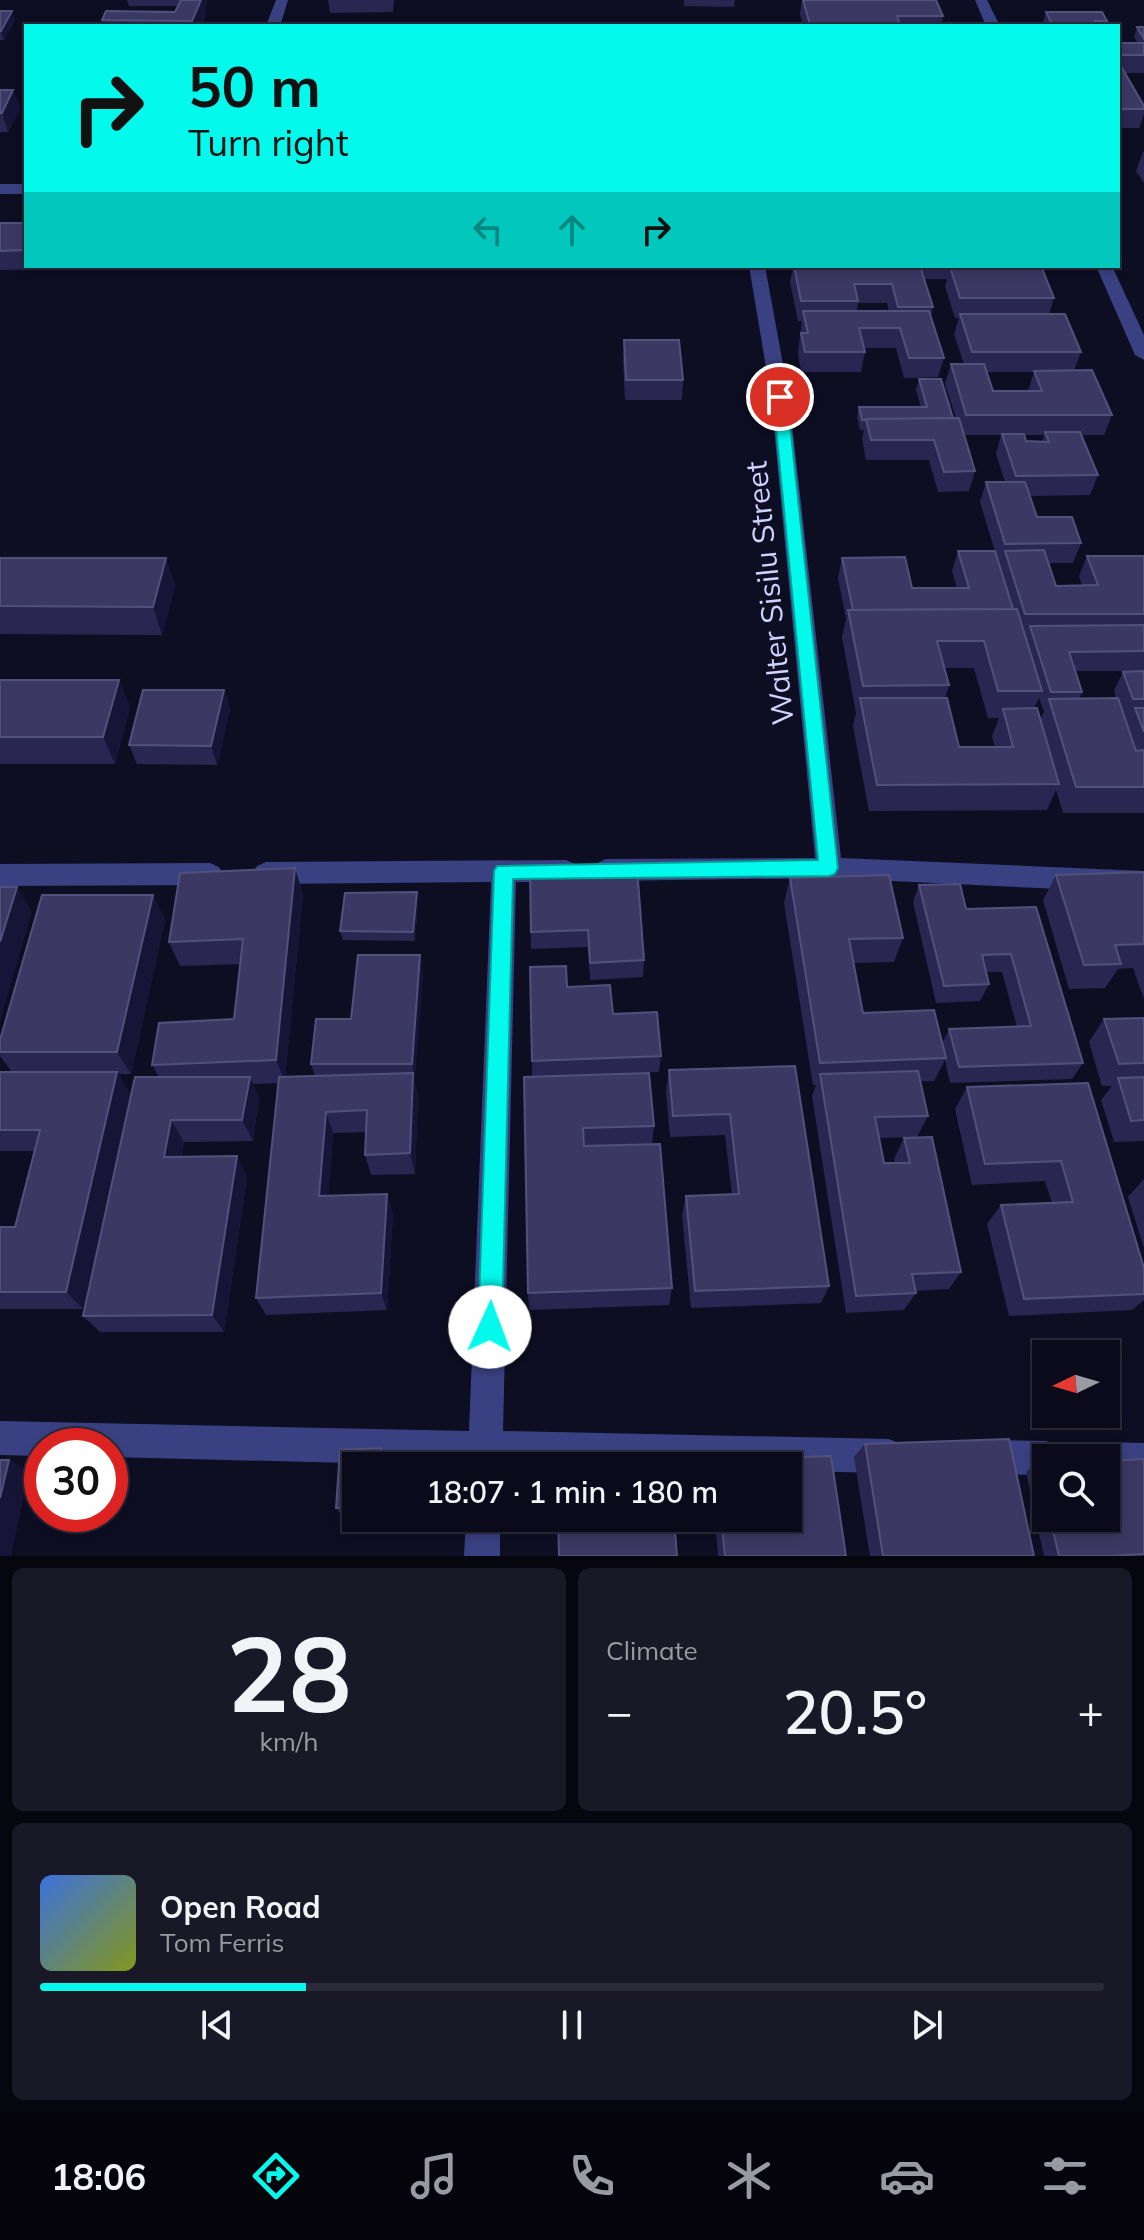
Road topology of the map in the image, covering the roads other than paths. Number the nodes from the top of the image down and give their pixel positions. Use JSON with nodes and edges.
{"nodes":[{"id":1,"x":282,"y":0,"type":"edge"},
{"id":2,"x":981,"y":0,"type":"edge"},
{"id":3,"x":274,"y":24,"type":"edge"},
{"id":4,"x":992,"y":24,"type":"edge"},
{"id":5,"x":0,"y":189,"type":"edge"},
{"id":6,"x":24,"y":189,"type":"edge"},
{"id":7,"x":757,"y":268,"type":"edge"},
{"id":8,"x":1105,"y":268,"type":"edge"},
{"id":9,"x":1144,"y":355,"type":"edge"},
{"id":10,"x":829,"y":868,"type":"junction"},
{"id":11,"x":504,"y":871,"type":"junction"},
{"id":12,"x":0,"y":875,"type":"edge"},
{"id":13,"x":1144,"y":882,"type":"edge"},
{"id":14,"x":0,"y":1438,"type":"edge"},
{"id":15,"x":358,"y":1452,"type":"edge"},
{"id":16,"x":486,"y":1452,"type":"edge"},
{"id":17,"x":802,"y":1456,"type":"edge"},
{"id":18,"x":1032,"y":1458,"type":"edge"},
{"id":19,"x":1120,"y":1459,"type":"edge"},
{"id":20,"x":1144,"y":1460,"type":"edge"},
{"id":21,"x":483,"y":1532,"type":"edge"},
{"id":22,"x":482,"y":1556,"type":"edge"}],
"edges":[{"from":1,"to":3,"type":"street"},
{"from":2,"to":4,"type":"street"},
{"from":5,"to":6,"type":"street"},
{"from":7,"to":10,"type":"street","name":"Walter Sisilu Street"},
{"from":8,"to":9,"type":"street"},
{"from":10,"to":11,"type":"street"},
{"from":10,"to":13,"type":"street"},
{"from":11,"to":12,"type":"street"},
{"from":11,"to":16,"type":"street"},
{"from":14,"to":15,"type":"street"},
{"from":17,"to":18,"type":"street"},
{"from":19,"to":20,"type":"street"},
{"from":21,"to":22,"type":"street"}]}
